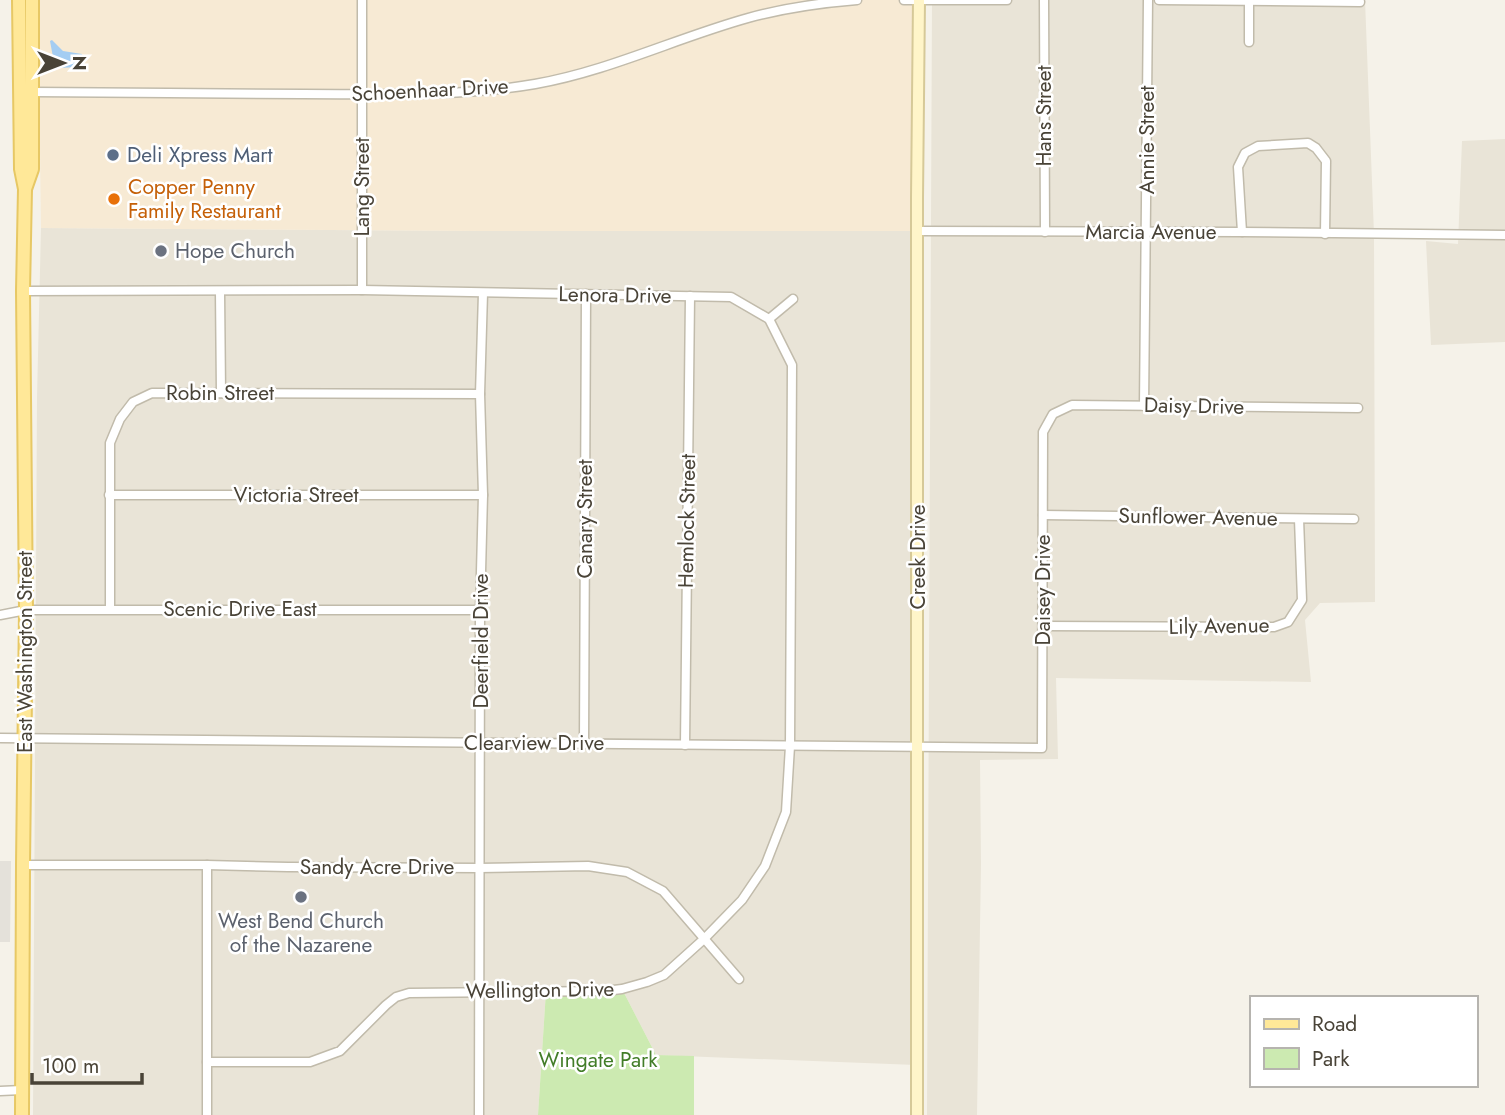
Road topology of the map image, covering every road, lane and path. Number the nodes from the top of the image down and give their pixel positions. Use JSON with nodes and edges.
{"nodes":[{"id":1,"x":19,"y":0,"type":"edge"},
{"id":2,"x":32,"y":0,"type":"edge"},
{"id":3,"x":362,"y":0,"type":"edge"},
{"id":4,"x":857,"y":0,"type":"edge"},
{"id":5,"x":904,"y":0,"type":"edge"},
{"id":6,"x":919,"y":0,"type":"edge"},
{"id":7,"x":1007,"y":0,"type":"edge"},
{"id":8,"x":1044,"y":0,"type":"edge"},
{"id":9,"x":1148,"y":0,"type":"edge"},
{"id":10,"x":1159,"y":0,"type":"edge"},
{"id":11,"x":1249,"y":1,"type":"edge"},
{"id":12,"x":1306,"y":1,"type":"edge"},
{"id":13,"x":1360,"y":2,"type":"dead end"},
{"id":14,"x":1249,"y":42,"type":"dead end"},
{"id":15,"x":33,"y":92,"type":"junction"},
{"id":16,"x":362,"y":94,"type":"junction"},
{"id":17,"x":25,"y":189,"type":"junction"},
{"id":18,"x":918,"y":231,"type":"junction"},
{"id":19,"x":1045,"y":232,"type":"junction"},
{"id":20,"x":1147,"y":232,"type":"junction"},
{"id":21,"x":1242,"y":232,"type":"junction"},
{"id":22,"x":1325,"y":234,"type":"junction"},
{"id":23,"x":1505,"y":235,"type":"edge"},
{"id":24,"x":23,"y":290,"type":"junction"},
{"id":25,"x":362,"y":290,"type":"junction"},
{"id":26,"x":220,"y":292,"type":"junction"},
{"id":27,"x":483,"y":292,"type":"junction"},
{"id":28,"x":586,"y":294,"type":"junction"},
{"id":29,"x":690,"y":296,"type":"junction"},
{"id":30,"x":793,"y":299,"type":"dead end"},
{"id":31,"x":769,"y":319,"type":"junction"},
{"id":32,"x":221,"y":393,"type":"junction"},
{"id":33,"x":480,"y":394,"type":"junction"},
{"id":34,"x":1144,"y":406,"type":"junction"},
{"id":35,"x":1358,"y":408,"type":"dead end"},
{"id":36,"x":1043,"y":432,"type":"joint"},
{"id":37,"x":109,"y":495,"type":"junction"},
{"id":38,"x":483,"y":495,"type":"junction"},
{"id":39,"x":1044,"y":514,"type":"junction"},
{"id":40,"x":1299,"y":519,"type":"junction"},
{"id":41,"x":1354,"y":519,"type":"dead end"},
{"id":42,"x":110,"y":609,"type":"junction"},
{"id":43,"x":26,"y":610,"type":"junction"},
{"id":44,"x":480,"y":610,"type":"junction"},
{"id":45,"x":0,"y":615,"type":"edge"},
{"id":46,"x":1043,"y":626,"type":"junction"},
{"id":47,"x":0,"y":738,"type":"edge"},
{"id":48,"x":25,"y":738,"type":"junction"},
{"id":49,"x":481,"y":743,"type":"junction"},
{"id":50,"x":584,"y":743,"type":"junction"},
{"id":51,"x":685,"y":745,"type":"junction"},
{"id":52,"x":790,"y":746,"type":"junction"},
{"id":53,"x":918,"y":747,"type":"junction"},
{"id":54,"x":1042,"y":748,"type":"joint"},
{"id":55,"x":23,"y":865,"type":"junction"},
{"id":56,"x":207,"y":865,"type":"junction"},
{"id":57,"x":479,"y":868,"type":"junction"},
{"id":58,"x":704,"y":939,"type":"junction"},
{"id":59,"x":739,"y":979,"type":"dead end"},
{"id":60,"x":480,"y":991,"type":"junction"},
{"id":61,"x":207,"y":1062,"type":"junction"},
{"id":62,"x":22,"y":1090,"type":"junction"},
{"id":63,"x":0,"y":1091,"type":"edge"},
{"id":64,"x":22,"y":1115,"type":"edge"},
{"id":65,"x":207,"y":1115,"type":"edge"},
{"id":66,"x":479,"y":1115,"type":"edge"},
{"id":67,"x":917,"y":1115,"type":"edge"}],
"edges":[{"from":1,"to":17,"type":"main road","name":"East Washington Street"},
{"from":2,"to":15,"type":"main road","name":"East Washington Street"},
{"from":3,"to":16,"type":"street","name":"Lang Street"},
{"from":4,"to":16,"type":"street","name":"Schoenhaar Drive"},
{"from":5,"to":6,"type":"street"},
{"from":6,"to":7,"type":"street"},
{"from":6,"to":18,"type":"street","name":"Creek Drive"},
{"from":8,"to":19,"type":"street","name":"Hans Street"},
{"from":9,"to":20,"type":"street","name":"Annie Street"},
{"from":10,"to":11,"type":"street"},
{"from":11,"to":12,"type":"street"},
{"from":11,"to":14,"type":"street"},
{"from":12,"to":13,"type":"street"},
{"from":15,"to":16,"type":"street","name":"Schoenhaar Drive"},
{"from":15,"to":17,"type":"main road","name":"East Washington Street"},
{"from":16,"to":25,"type":"street","name":"Lang Street"},
{"from":17,"to":24,"type":"main road","name":"East Washington Street"},
{"from":18,"to":19,"type":"street","name":"Marcia Avenue"},
{"from":18,"to":53,"type":"street","name":"Creek Drive"},
{"from":19,"to":20,"type":"street","name":"Marcia Avenue"},
{"from":20,"to":21,"type":"street","name":"Marcia Avenue"},
{"from":20,"to":34,"type":"street","name":"Annie Street"},
{"from":21,"to":22,"type":"street","name":"Marcia Avenue"},
{"from":21,"to":22,"type":"street"},
{"from":22,"to":23,"type":"street","name":"Marcia Avenue"},
{"from":24,"to":26,"type":"street","name":"Lenora Drive"},
{"from":24,"to":43,"type":"main road","name":"East Washington Street"},
{"from":25,"to":26,"type":"street","name":"Lenora Drive"},
{"from":25,"to":27,"type":"street","name":"Lenora Drive"},
{"from":26,"to":32,"type":"street"},
{"from":27,"to":28,"type":"street","name":"Lenora Drive"},
{"from":27,"to":33,"type":"street","name":"Deerfield Drive"},
{"from":28,"to":29,"type":"street","name":"Lenora Drive"},
{"from":28,"to":50,"type":"street","name":"Canary Street"},
{"from":29,"to":31,"type":"street","name":"Lenora Drive"},
{"from":29,"to":51,"type":"street","name":"Hemlock Street"},
{"from":30,"to":31,"type":"street"},
{"from":31,"to":52,"type":"street"},
{"from":32,"to":33,"type":"street","name":"Robin Street"},
{"from":32,"to":37,"type":"street","name":"Robin Street"},
{"from":33,"to":38,"type":"street","name":"Deerfield Drive"},
{"from":34,"to":35,"type":"street","name":"Daisy Drive"},
{"from":34,"to":36,"type":"street","name":"Daisy Drive"},
{"from":36,"to":39,"type":"street","name":"Daisey Drive"},
{"from":37,"to":38,"type":"street","name":"Victoria Street"},
{"from":37,"to":42,"type":"street","name":"Robin Street"},
{"from":38,"to":44,"type":"street","name":"Deerfield Drive"},
{"from":39,"to":40,"type":"street","name":"Sunflower Avenue"},
{"from":39,"to":46,"type":"street","name":"Daisey Drive"},
{"from":40,"to":41,"type":"street","name":"Sunflower Avenue"},
{"from":40,"to":46,"type":"street","name":"Lily Avenue"},
{"from":42,"to":43,"type":"street","name":"Scenic Drive East"},
{"from":42,"to":44,"type":"street","name":"Scenic Drive East"},
{"from":43,"to":45,"type":"street","name":"Scenic Drive East"},
{"from":43,"to":48,"type":"main road","name":"East Washington Street"},
{"from":44,"to":49,"type":"street","name":"Deerfield Drive"},
{"from":46,"to":54,"type":"street","name":"Daisey Drive"},
{"from":47,"to":48,"type":"street","name":"Clearview Drive"},
{"from":48,"to":49,"type":"street","name":"Clearview Drive"},
{"from":48,"to":55,"type":"main road","name":"East Washington Street"},
{"from":49,"to":50,"type":"street","name":"Clearview Drive"},
{"from":49,"to":57,"type":"street","name":"Deerfield Drive"},
{"from":50,"to":51,"type":"street","name":"Clearview Drive"},
{"from":51,"to":52,"type":"street","name":"Clearview Drive"},
{"from":52,"to":53,"type":"street","name":"Clearview Drive"},
{"from":52,"to":58,"type":"street","name":"Wellington Drive"},
{"from":53,"to":54,"type":"street","name":"Clearview Drive"},
{"from":53,"to":67,"type":"street","name":"Creek Drive"},
{"from":55,"to":56,"type":"street","name":"Sandy Acre Drive"},
{"from":55,"to":62,"type":"main road","name":"East Washington Street"},
{"from":56,"to":57,"type":"street","name":"Sandy Acre Drive"},
{"from":56,"to":61,"type":"street"},
{"from":57,"to":58,"type":"street","name":"Sandy Acre Drive"},
{"from":57,"to":60,"type":"street","name":"Deerfield Drive"},
{"from":58,"to":59,"type":"street","name":"Sandy Acre Drive"},
{"from":58,"to":60,"type":"street","name":"Wellington Drive"},
{"from":60,"to":61,"type":"street","name":"Wellington Drive"},
{"from":60,"to":66,"type":"street","name":"Deerfield Drive"},
{"from":61,"to":65,"type":"street"},
{"from":62,"to":63,"type":"street"},
{"from":62,"to":64,"type":"main road","name":"East Washington Street"}]}
